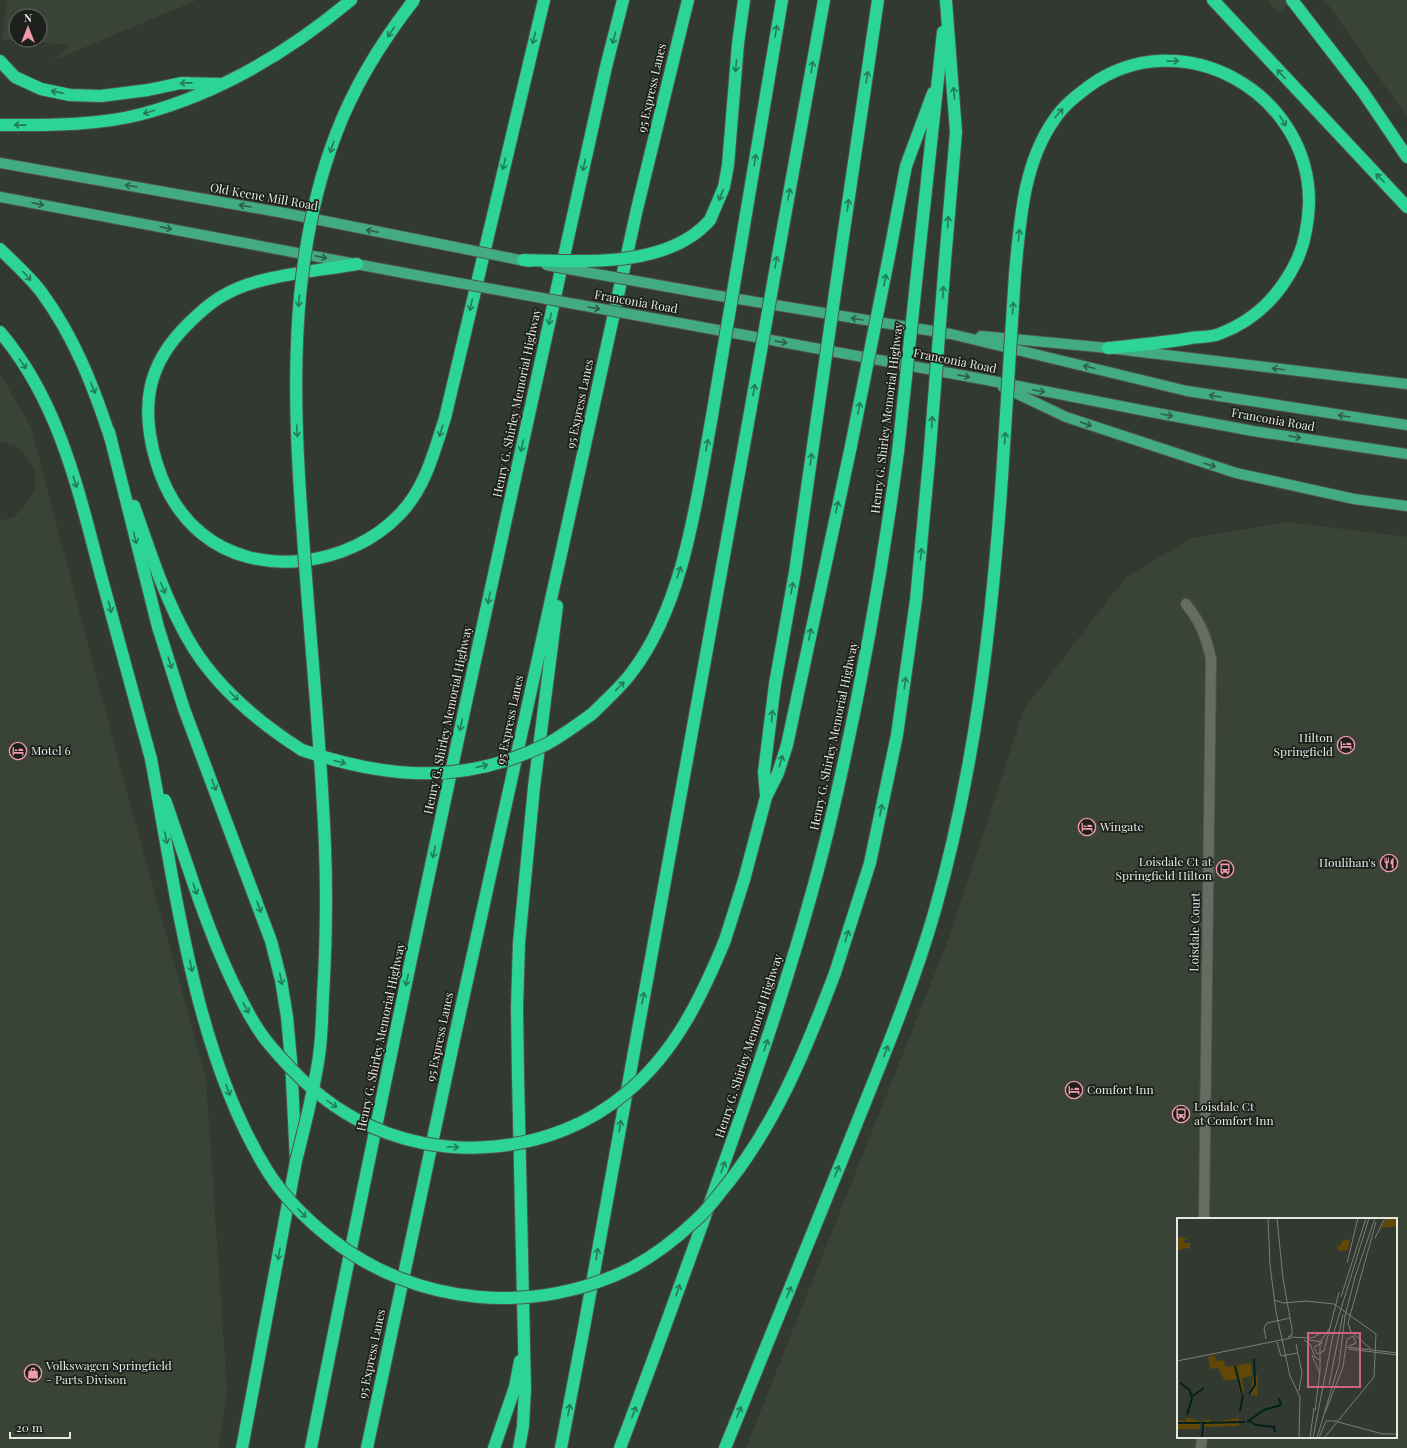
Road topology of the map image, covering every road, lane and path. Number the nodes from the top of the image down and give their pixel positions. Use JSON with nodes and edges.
{"nodes":[{"id":1,"x":350,"y":0,"type":"edge"},
{"id":2,"x":414,"y":0,"type":"edge"},
{"id":3,"x":544,"y":0,"type":"edge"},
{"id":4,"x":623,"y":0,"type":"edge"},
{"id":5,"x":688,"y":0,"type":"edge"},
{"id":6,"x":744,"y":0,"type":"edge"},
{"id":7,"x":782,"y":0,"type":"edge"},
{"id":8,"x":824,"y":0,"type":"edge"},
{"id":9,"x":878,"y":0,"type":"edge"},
{"id":10,"x":1212,"y":0,"type":"edge"},
{"id":11,"x":946,"y":1,"type":"edge"},
{"id":12,"x":1294,"y":2,"type":"edge"},
{"id":13,"x":0,"y":62,"type":"edge"},
{"id":14,"x":939,"y":79,"type":"junction"},
{"id":15,"x":225,"y":84,"type":"junction"},
{"id":16,"x":0,"y":125,"type":"edge"},
{"id":17,"x":1407,"y":158,"type":"edge"},
{"id":18,"x":0,"y":163,"type":"edge"},
{"id":19,"x":0,"y":197,"type":"edge"},
{"id":20,"x":1407,"y":207,"type":"edge"},
{"id":21,"x":0,"y":249,"type":"edge"},
{"id":22,"x":523,"y":260,"type":"junction"},
{"id":23,"x":357,"y":264,"type":"junction"},
{"id":24,"x":0,"y":332,"type":"edge"},
{"id":25,"x":951,"y":334,"type":"junction"},
{"id":26,"x":1108,"y":348,"type":"junction"},
{"id":27,"x":987,"y":380,"type":"junction"},
{"id":28,"x":1407,"y":384,"type":"edge"},
{"id":29,"x":1407,"y":425,"type":"edge"},
{"id":30,"x":109,"y":432,"type":"junction"},
{"id":31,"x":1407,"y":454,"type":"edge"},
{"id":32,"x":1407,"y":506,"type":"edge"},
{"id":33,"x":565,"y":535,"type":"junction"},
{"id":34,"x":1186,"y":604,"type":"dead end"},
{"id":35,"x":151,"y":759,"type":"junction"},
{"id":36,"x":766,"y":797,"type":"junction"},
{"id":37,"x":296,"y":1161,"type":"junction"},
{"id":38,"x":1204,"y":1218,"type":"edge"},
{"id":39,"x":525,"y":1334,"type":"junction"},
{"id":40,"x":242,"y":1448,"type":"edge"},
{"id":41,"x":311,"y":1448,"type":"edge"},
{"id":42,"x":367,"y":1448,"type":"edge"},
{"id":43,"x":494,"y":1448,"type":"edge"},
{"id":44,"x":519,"y":1448,"type":"edge"},
{"id":45,"x":561,"y":1448,"type":"edge"},
{"id":46,"x":620,"y":1448,"type":"edge"},
{"id":47,"x":724,"y":1448,"type":"edge"}],
"edges":[{"from":1,"to":15,"type":"highway"},
{"from":2,"to":37,"type":"highway","one_way":true,"bridge":true},
{"from":3,"to":23,"type":"highway","one_way":true},
{"from":4,"to":41,"type":"highway","name":"Henry G. Shirley Memorial Highway","one_way":true},
{"from":5,"to":33,"type":"highway","name":"95 Express Lanes"},
{"from":6,"to":22,"type":"highway","one_way":true,"bridge":true},
{"from":30,"to":7,"type":"highway","one_way":true,"bridge":true},
{"from":45,"to":8,"type":"highway","one_way":true,"bridge":true},
{"from":36,"to":9,"type":"highway","one_way":true,"bridge":true},
{"from":20,"to":10,"type":"highway","one_way":true},
{"from":11,"to":14,"type":"highway","name":"Henry G. Shirley Memorial Highway"},
{"from":35,"to":11,"type":"highway","one_way":true,"bridge":true},
{"from":12,"to":17,"type":"highway"},
{"from":15,"to":13,"type":"highway","one_way":true},
{"from":36,"to":14,"type":"highway","one_way":true,"bridge":true},
{"from":46,"to":14,"type":"highway","name":"Henry G. Shirley Memorial Highway","one_way":true,"bridge":true},
{"from":15,"to":16,"type":"highway","one_way":true},
{"from":22,"to":18,"type":"main road","name":"Old Keene Mill Road","one_way":true,"bridge":true},
{"from":19,"to":23,"type":"main road","one_way":true},
{"from":21,"to":30,"type":"highway","one_way":true},
{"from":25,"to":22,"type":"main road","name":"Franconia Road","one_way":true,"bridge":true},
{"from":23,"to":27,"type":"main road","name":"Franconia Road","one_way":true,"bridge":true},
{"from":24,"to":35,"type":"highway","one_way":true},
{"from":25,"to":26,"type":"main road"},
{"from":29,"to":25,"type":"main road","name":"Franconia Road","one_way":true},
{"from":28,"to":26,"type":"main road","one_way":true},
{"from":47,"to":26,"type":"highway","one_way":true,"bridge":true},
{"from":27,"to":31,"type":"main road","name":"Franconia Road","one_way":true},
{"from":27,"to":32,"type":"main road","one_way":true},
{"from":30,"to":37,"type":"highway","one_way":true,"bridge":true},
{"from":33,"to":39,"type":"highway"},
{"from":33,"to":42,"type":"highway","name":"95 Express Lanes"},
{"from":34,"to":38,"type":"street","name":"Loisdale Court"},
{"from":35,"to":36,"type":"highway","one_way":true,"bridge":true},
{"from":37,"to":40,"type":"highway","one_way":true},
{"from":39,"to":43,"type":"highway"},
{"from":39,"to":44,"type":"highway"}]}
